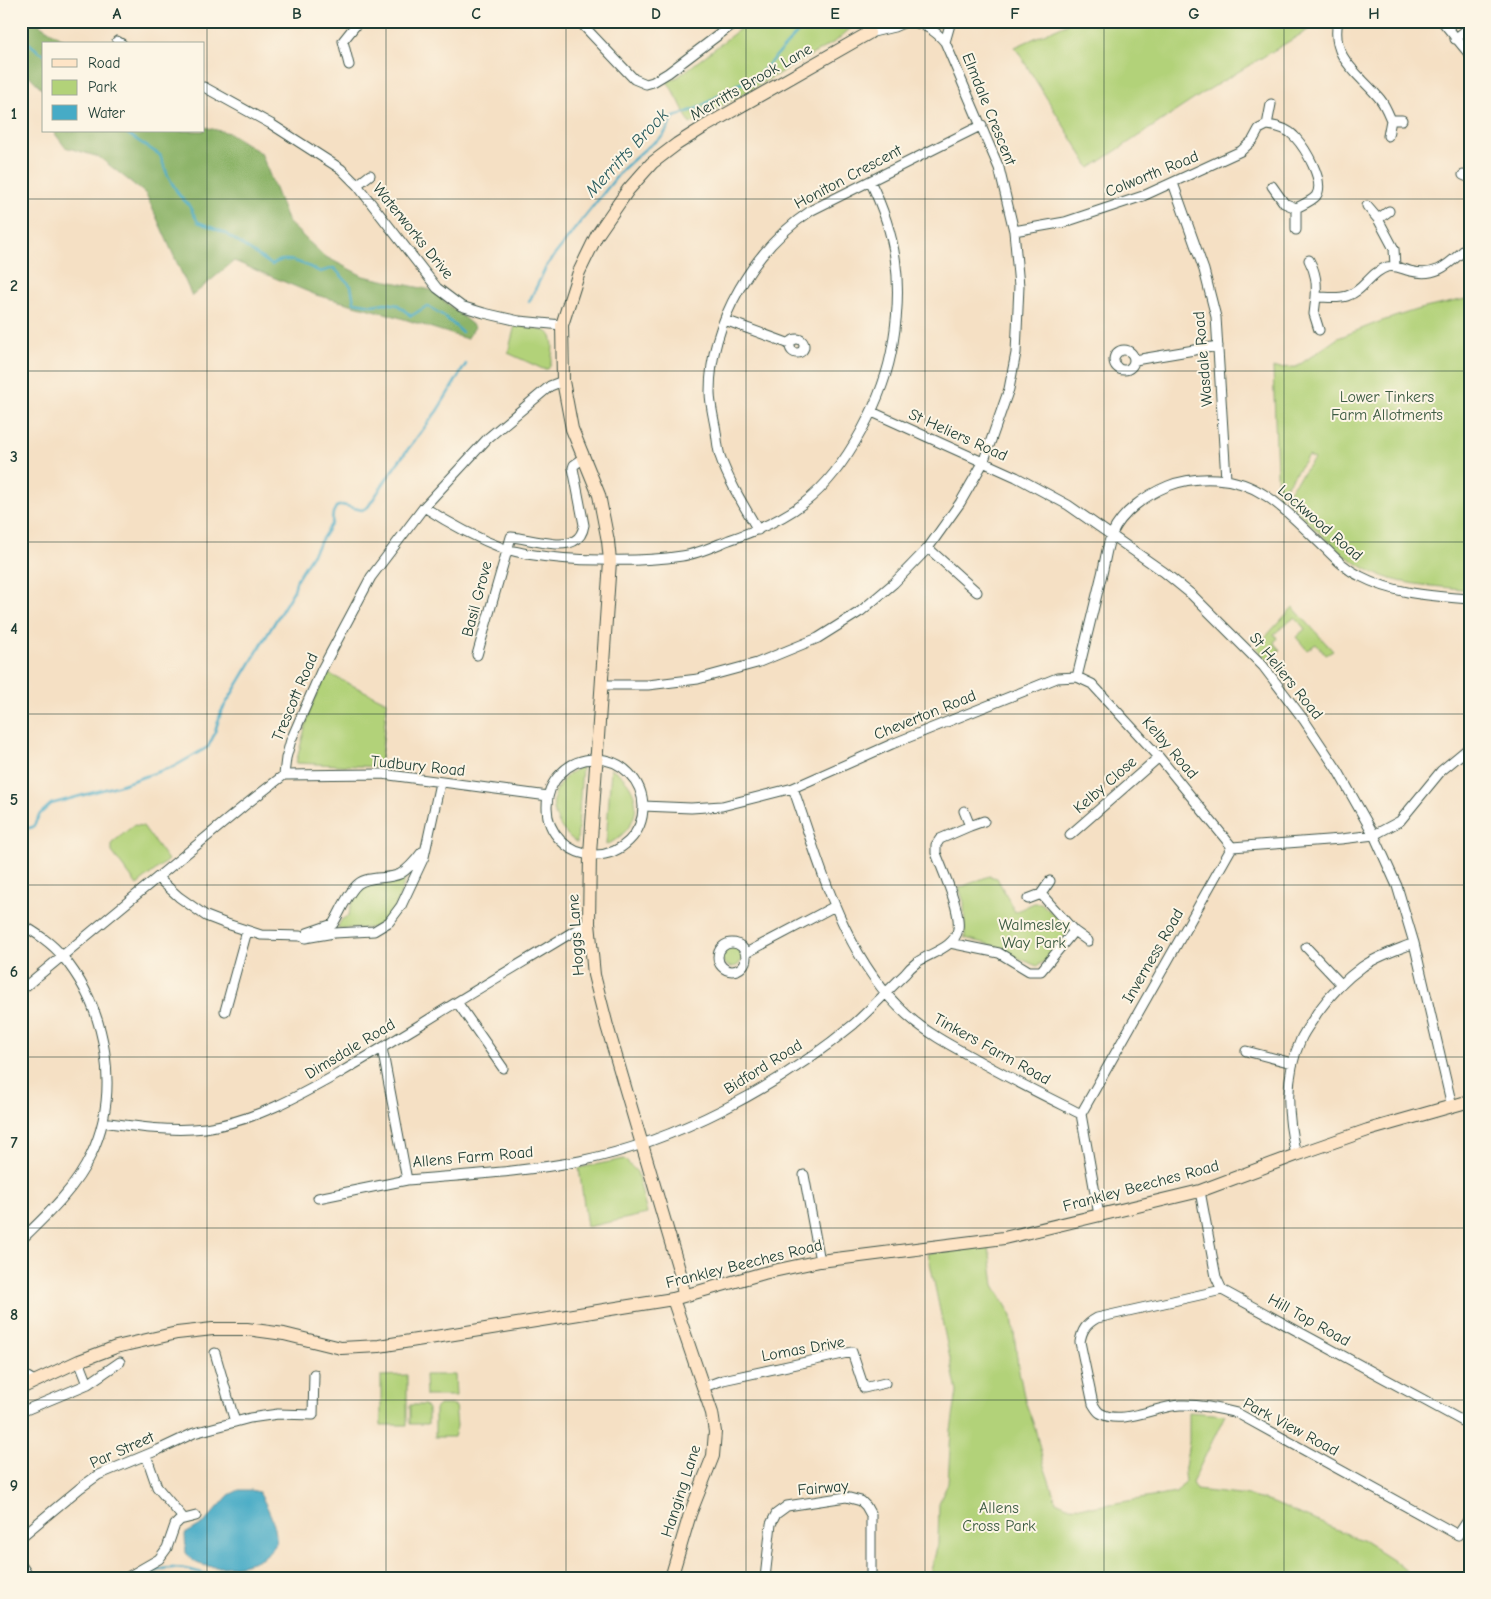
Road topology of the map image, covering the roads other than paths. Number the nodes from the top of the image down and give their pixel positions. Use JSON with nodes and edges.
{"nodes":[{"id":1,"x":358,"y":21,"type":"edge"},
{"id":2,"x":579,"y":21,"type":"edge"},
{"id":3,"x":736,"y":21,"type":"edge"},
{"id":4,"x":909,"y":21,"type":"edge"},
{"id":5,"x":951,"y":21,"type":"edge"},
{"id":6,"x":1338,"y":21,"type":"edge"},
{"id":7,"x":1442,"y":21,"type":"edge"},
{"id":8,"x":867,"y":27,"type":"edge"},
{"id":9,"x":1470,"y":27,"type":"edge"},
{"id":10,"x":1456,"y":39,"type":"junction"},
{"id":11,"x":945,"y":42,"type":"junction"},
{"id":12,"x":1470,"y":55,"type":"edge"},
{"id":13,"x":349,"y":65,"type":"dead end"},
{"id":14,"x":205,"y":88,"type":"edge"},
{"id":15,"x":1271,"y":104,"type":"dead end"},
{"id":16,"x":1391,"y":120,"type":"junction"},
{"id":17,"x":1402,"y":120,"type":"dead end"},
{"id":18,"x":982,"y":125,"type":"junction"},
{"id":19,"x":1267,"y":125,"type":"junction"},
{"id":20,"x":1388,"y":136,"type":"dead end"},
{"id":21,"x":370,"y":175,"type":"dead end"},
{"id":22,"x":870,"y":180,"type":"junction"},
{"id":23,"x":1173,"y":183,"type":"junction"},
{"id":24,"x":356,"y":185,"type":"junction"},
{"id":25,"x":1272,"y":186,"type":"dead end"},
{"id":26,"x":1367,"y":206,"type":"dead end"},
{"id":27,"x":1296,"y":208,"type":"junction"},
{"id":28,"x":1388,"y":211,"type":"dead end"},
{"id":29,"x":1378,"y":219,"type":"junction"},
{"id":30,"x":1296,"y":230,"type":"dead end"},
{"id":31,"x":1014,"y":231,"type":"junction"},
{"id":32,"x":1470,"y":245,"type":"edge"},
{"id":33,"x":1309,"y":260,"type":"dead end"},
{"id":34,"x":1395,"y":266,"type":"junction"},
{"id":35,"x":1316,"y":297,"type":"junction"},
{"id":36,"x":725,"y":320,"type":"junction"},
{"id":37,"x":562,"y":325,"type":"junction"},
{"id":38,"x":1319,"y":330,"type":"dead end"},
{"id":39,"x":790,"y":344,"type":"dead end"},
{"id":40,"x":1218,"y":346,"type":"junction"},
{"id":41,"x":1135,"y":360,"type":"dead end"},
{"id":42,"x":563,"y":382,"type":"junction"},
{"id":43,"x":872,"y":412,"type":"junction"},
{"id":44,"x":584,"y":458,"type":"junction"},
{"id":45,"x":983,"y":463,"type":"junction"},
{"id":46,"x":1226,"y":479,"type":"junction"},
{"id":47,"x":424,"y":507,"type":"junction"},
{"id":48,"x":758,"y":530,"type":"junction"},
{"id":49,"x":1112,"y":534,"type":"junction"},
{"id":50,"x":928,"y":548,"type":"junction"},
{"id":51,"x":506,"y":550,"type":"junction"},
{"id":52,"x":610,"y":561,"type":"junction"},
{"id":53,"x":977,"y":592,"type":"dead end"},
{"id":54,"x":1470,"y":599,"type":"edge"},
{"id":55,"x":477,"y":655,"type":"dead end"},
{"id":56,"x":1077,"y":677,"type":"junction"},
{"id":57,"x":601,"y":685,"type":"junction"},
{"id":58,"x":1470,"y":747,"type":"edge"},
{"id":59,"x":1159,"y":757,"type":"junction"},
{"id":60,"x":597,"y":759,"type":"junction"},
{"id":61,"x":284,"y":775,"type":"junction"},
{"id":62,"x":440,"y":783,"type":"junction"},
{"id":63,"x":793,"y":788,"type":"junction"},
{"id":64,"x":548,"y":796,"type":"junction"},
{"id":65,"x":643,"y":806,"type":"junction"},
{"id":66,"x":964,"y":811,"type":"dead end"},
{"id":67,"x":984,"y":821,"type":"dead end"},
{"id":68,"x":970,"y":826,"type":"junction"},
{"id":69,"x":1070,"y":835,"type":"dead end"},
{"id":70,"x":1374,"y":835,"type":"junction"},
{"id":71,"x":427,"y":846,"type":"junction"},
{"id":72,"x":1232,"y":847,"type":"junction"},
{"id":73,"x":590,"y":854,"type":"junction"},
{"id":74,"x":158,"y":878,"type":"junction"},
{"id":75,"x":1050,"y":881,"type":"dead end"},
{"id":76,"x":1041,"y":894,"type":"junction"},
{"id":77,"x":1028,"y":899,"type":"dead end"},
{"id":78,"x":835,"y":906,"type":"junction"},
{"id":79,"x":589,"y":923,"type":"junction"},
{"id":80,"x":21,"y":924,"type":"edge"},
{"id":81,"x":246,"y":931,"type":"junction"},
{"id":82,"x":1074,"y":931,"type":"junction"},
{"id":83,"x":300,"y":936,"type":"junction"},
{"id":84,"x":1088,"y":941,"type":"dead end"},
{"id":85,"x":950,"y":943,"type":"junction"},
{"id":86,"x":1414,"y":943,"type":"junction"},
{"id":87,"x":1306,"y":948,"type":"dead end"},
{"id":88,"x":746,"y":953,"type":"dead end"},
{"id":89,"x":63,"y":956,"type":"junction"},
{"id":90,"x":1341,"y":984,"type":"junction"},
{"id":91,"x":21,"y":990,"type":"edge"},
{"id":92,"x":885,"y":993,"type":"junction"},
{"id":93,"x":457,"y":1002,"type":"junction"},
{"id":94,"x":225,"y":1011,"type":"dead end"},
{"id":95,"x":382,"y":1048,"type":"junction"},
{"id":96,"x":1246,"y":1051,"type":"dead end"},
{"id":97,"x":1292,"y":1063,"type":"junction"},
{"id":98,"x":503,"y":1068,"type":"dead end"},
{"id":99,"x":1470,"y":1101,"type":"edge"},
{"id":100,"x":1452,"y":1106,"type":"junction"},
{"id":101,"x":1081,"y":1114,"type":"junction"},
{"id":102,"x":103,"y":1122,"type":"junction"},
{"id":103,"x":641,"y":1144,"type":"junction"},
{"id":104,"x":1296,"y":1155,"type":"junction"},
{"id":105,"x":804,"y":1175,"type":"dead end"},
{"id":106,"x":407,"y":1180,"type":"junction"},
{"id":107,"x":1200,"y":1191,"type":"junction"},
{"id":108,"x":318,"y":1198,"type":"dead end"},
{"id":109,"x":1099,"y":1214,"type":"junction"},
{"id":110,"x":21,"y":1240,"type":"edge"},
{"id":111,"x":820,"y":1261,"type":"junction"},
{"id":112,"x":1222,"y":1290,"type":"junction"},
{"id":113,"x":679,"y":1297,"type":"junction"},
{"id":114,"x":215,"y":1354,"type":"dead end"},
{"id":115,"x":79,"y":1361,"type":"junction"},
{"id":116,"x":120,"y":1362,"type":"dead end"},
{"id":117,"x":21,"y":1373,"type":"edge"},
{"id":118,"x":314,"y":1374,"type":"dead end"},
{"id":119,"x":36,"y":1382,"type":"junction"},
{"id":120,"x":885,"y":1383,"type":"dead end"},
{"id":121,"x":88,"y":1384,"type":"junction"},
{"id":122,"x":704,"y":1387,"type":"junction"},
{"id":123,"x":21,"y":1388,"type":"edge"},
{"id":124,"x":21,"y":1412,"type":"edge"},
{"id":125,"x":235,"y":1422,"type":"junction"},
{"id":126,"x":1470,"y":1425,"type":"edge"},
{"id":127,"x":146,"y":1455,"type":"junction"},
{"id":128,"x":196,"y":1516,"type":"dead end"},
{"id":129,"x":1470,"y":1518,"type":"edge"},
{"id":130,"x":184,"y":1519,"type":"junction"},
{"id":131,"x":21,"y":1537,"type":"edge"},
{"id":132,"x":21,"y":1565,"type":"edge"},
{"id":133,"x":30,"y":1578,"type":"edge"},
{"id":134,"x":126,"y":1578,"type":"edge"},
{"id":135,"x":671,"y":1578,"type":"edge"},
{"id":136,"x":765,"y":1578,"type":"edge"},
{"id":137,"x":871,"y":1578,"type":"edge"}],
"edges":[{"from":1,"to":13,"type":"street"},
{"from":2,"to":3,"type":"street"},
{"from":4,"to":8,"type":"street","name":"Merritts Brook Lane"},
{"from":4,"to":11,"type":"street","name":"Elmdale Crescent"},
{"from":5,"to":11,"type":"street","name":"Elmdale Crescent"},
{"from":6,"to":16,"type":"street"},
{"from":7,"to":10,"type":"street"},
{"from":8,"to":37,"type":"street","name":"Merritts Brook Lane"},
{"from":9,"to":10,"type":"street"},
{"from":10,"to":12,"type":"street"},
{"from":11,"to":18,"type":"street","name":"Elmdale Crescent"},
{"from":14,"to":24,"type":"street","name":"Waterworks Drive"},
{"from":15,"to":19,"type":"street"},
{"from":16,"to":17,"type":"street"},
{"from":16,"to":20,"type":"street"},
{"from":18,"to":22,"type":"street","name":"Honiton Crescent"},
{"from":18,"to":31,"type":"street","name":"Elmdale Crescent"},
{"from":19,"to":23,"type":"street","name":"Colworth Road"},
{"from":19,"to":27,"type":"street"},
{"from":21,"to":24,"type":"street","name":"Waterworks Drive"},
{"from":22,"to":36,"type":"street","name":"Honiton Crescent"},
{"from":22,"to":43,"type":"street"},
{"from":23,"to":31,"type":"street","name":"Colworth Road"},
{"from":23,"to":40,"type":"street","name":"Wasdale Road"},
{"from":24,"to":37,"type":"street","name":"Waterworks Drive"},
{"from":25,"to":27,"type":"street"},
{"from":26,"to":29,"type":"street"},
{"from":27,"to":30,"type":"street"},
{"from":28,"to":29,"type":"street"},
{"from":29,"to":34,"type":"street"},
{"from":31,"to":45,"type":"street","name":"Elmdale Crescent"},
{"from":32,"to":34,"type":"street"},
{"from":33,"to":35,"type":"street"},
{"from":34,"to":35,"type":"street"},
{"from":35,"to":38,"type":"street"},
{"from":36,"to":39,"type":"street"},
{"from":36,"to":48,"type":"street","name":"Honiton Crescent"},
{"from":37,"to":42,"type":"street","name":"Merritts Brook Lane"},
{"from":40,"to":41,"type":"street"},
{"from":40,"to":46,"type":"street","name":"Wasdale Road"},
{"from":42,"to":44,"type":"street","name":"Merritts Brook Lane"},
{"from":42,"to":47,"type":"street","name":"Trescott Road"},
{"from":43,"to":45,"type":"street","name":"St Heliers Road"},
{"from":43,"to":48,"type":"street"},
{"from":44,"to":51,"type":"street"},
{"from":44,"to":52,"type":"street","name":"Merritts Brook Lane"},
{"from":45,"to":49,"type":"street","name":"St Heliers Road"},
{"from":45,"to":50,"type":"street","name":"Elmdale Crescent"},
{"from":46,"to":49,"type":"street","name":"Lockwood Road"},
{"from":46,"to":54,"type":"street","name":"Lockwood Road"},
{"from":47,"to":51,"type":"street"},
{"from":47,"to":61,"type":"street","name":"Trescott Road"},
{"from":48,"to":52,"type":"street"},
{"from":49,"to":56,"type":"street"},
{"from":49,"to":70,"type":"street","name":"St Heliers Road"},
{"from":50,"to":53,"type":"street"},
{"from":50,"to":57,"type":"street","name":"Elmdale Crescent"},
{"from":51,"to":52,"type":"street"},
{"from":51,"to":55,"type":"street","name":"Basil Grove"},
{"from":52,"to":57,"type":"street","name":"Hoggs Lane"},
{"from":56,"to":59,"type":"street","name":"Kelby Road"},
{"from":56,"to":63,"type":"street","name":"Cheverton Road"},
{"from":57,"to":60,"type":"street","name":"Hoggs Lane"},
{"from":58,"to":70,"type":"street"},
{"from":59,"to":69,"type":"street","name":"Kelby Close"},
{"from":59,"to":72,"type":"street","name":"Kelby Road"},
{"from":60,"to":64,"type":"street"},
{"from":60,"to":65,"type":"street"},
{"from":60,"to":73,"type":"street","name":"Hoggs Lane"},
{"from":61,"to":62,"type":"street","name":"Tudbury Road"},
{"from":61,"to":74,"type":"street"},
{"from":62,"to":64,"type":"street","name":"Tudbury Road"},
{"from":62,"to":71,"type":"street"},
{"from":63,"to":65,"type":"street","name":"Cheverton Road"},
{"from":63,"to":78,"type":"street","name":"Tinkers Farm Road"},
{"from":64,"to":73,"type":"street"},
{"from":65,"to":73,"type":"street"},
{"from":66,"to":68,"type":"street"},
{"from":67,"to":68,"type":"street"},
{"from":68,"to":85,"type":"street"},
{"from":70,"to":72,"type":"street"},
{"from":70,"to":86,"type":"street","name":"St Heliers Road"},
{"from":71,"to":83,"type":"street"},
{"from":71,"to":83,"type":"street"},
{"from":72,"to":101,"type":"street","name":"Inverness Road"},
{"from":73,"to":79,"type":"street","name":"Hoggs Lane"},
{"from":74,"to":81,"type":"street"},
{"from":74,"to":89,"type":"street"},
{"from":75,"to":76,"type":"street"},
{"from":76,"to":77,"type":"street"},
{"from":76,"to":82,"type":"street"},
{"from":78,"to":88,"type":"street"},
{"from":78,"to":92,"type":"street","name":"Tinkers Farm Road"},
{"from":79,"to":93,"type":"street","name":"Dimsdale Road"},
{"from":79,"to":103,"type":"street","name":"Hoggs Lane"},
{"from":80,"to":89,"type":"street"},
{"from":81,"to":83,"type":"street"},
{"from":81,"to":94,"type":"street"},
{"from":82,"to":84,"type":"street"},
{"from":82,"to":85,"type":"street"},
{"from":85,"to":92,"type":"street","name":"Bidford Road"},
{"from":86,"to":90,"type":"street"},
{"from":86,"to":100,"type":"street","name":"St Heliers Road"},
{"from":87,"to":90,"type":"street"},
{"from":89,"to":91,"type":"street"},
{"from":89,"to":102,"type":"street"},
{"from":90,"to":97,"type":"street"},
{"from":92,"to":101,"type":"street","name":"Tinkers Farm Road"},
{"from":92,"to":103,"type":"street","name":"Bidford Road"},
{"from":93,"to":95,"type":"street","name":"Dimsdale Road"},
{"from":93,"to":98,"type":"street"},
{"from":95,"to":102,"type":"street","name":"Dimsdale Road"},
{"from":95,"to":106,"type":"street","name":"Allens Farm Road"},
{"from":96,"to":97,"type":"street"},
{"from":97,"to":104,"type":"street"},
{"from":99,"to":100,"type":"street","name":"Frankley Beeches Road"},
{"from":100,"to":104,"type":"street","name":"Frankley Beeches Road"},
{"from":101,"to":109,"type":"street"},
{"from":102,"to":110,"type":"street"},
{"from":103,"to":106,"type":"street","name":"Allens Farm Road"},
{"from":103,"to":113,"type":"street","name":"Hoggs Lane"},
{"from":104,"to":107,"type":"street","name":"Frankley Beeches Road"},
{"from":105,"to":111,"type":"street"},
{"from":106,"to":108,"type":"street"},
{"from":107,"to":109,"type":"street","name":"Frankley Beeches Road"},
{"from":107,"to":112,"type":"street"},
{"from":109,"to":111,"type":"street","name":"Frankley Beeches Road"},
{"from":111,"to":113,"type":"street","name":"Frankley Beeches Road"},
{"from":112,"to":126,"type":"street","name":"Hill Top Road"},
{"from":112,"to":129,"type":"street","name":"Park View Road"},
{"from":113,"to":115,"type":"street","name":"Frankley Beeches Road"},
{"from":113,"to":122,"type":"street","name":"Hanging Lane"},
{"from":114,"to":125,"type":"street"},
{"from":115,"to":119,"type":"street","name":"Frankley Beeches Road"},
{"from":115,"to":121,"type":"street"},
{"from":116,"to":121,"type":"street"},
{"from":117,"to":119,"type":"street"},
{"from":118,"to":125,"type":"street","name":"Par Street"},
{"from":119,"to":123,"type":"street","name":"Frankley Beeches Road"},
{"from":120,"to":122,"type":"street","name":"Lomas Drive"},
{"from":121,"to":124,"type":"street"},
{"from":122,"to":135,"type":"street","name":"Hanging Lane"},
{"from":125,"to":127,"type":"street","name":"Par Street"},
{"from":127,"to":130,"type":"street"},
{"from":127,"to":131,"type":"street","name":"Par Street"},
{"from":128,"to":130,"type":"street"},
{"from":130,"to":134,"type":"street"},
{"from":132,"to":133,"type":"street"},
{"from":136,"to":137,"type":"street","name":"Fairway"}]}
